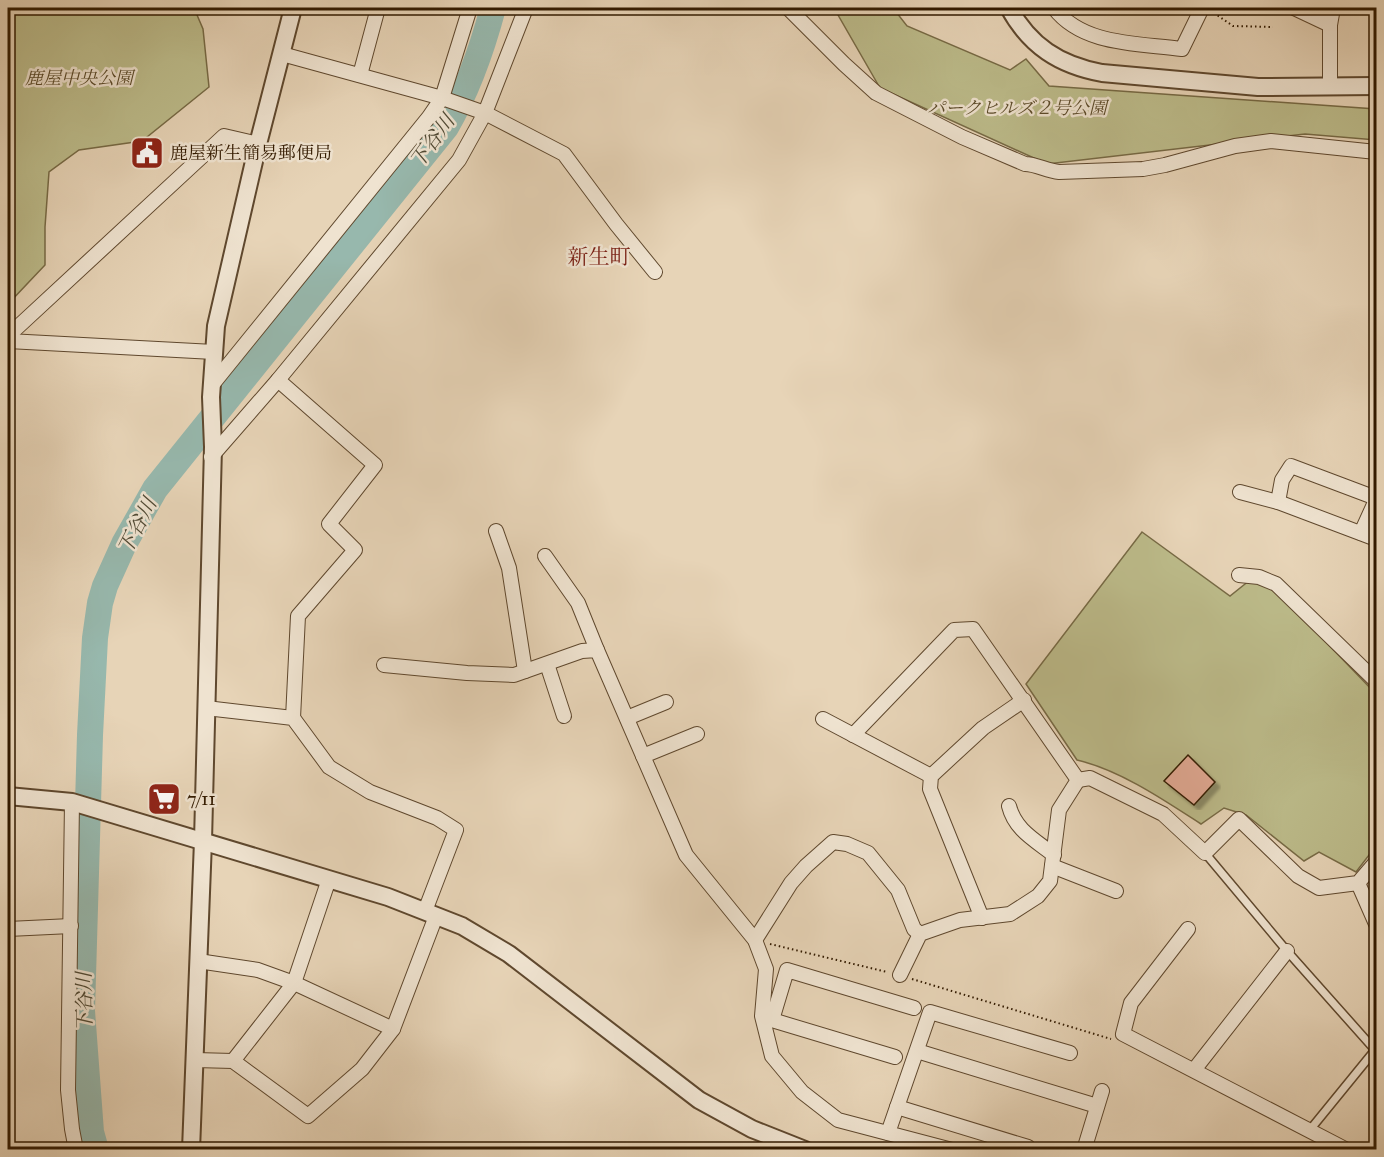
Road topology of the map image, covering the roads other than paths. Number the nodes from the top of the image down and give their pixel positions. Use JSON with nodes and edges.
{"nodes":[{"id":1,"x":293,"y":8,"type":"edge"},
{"id":2,"x":378,"y":8,"type":"edge"},
{"id":3,"x":470,"y":8,"type":"edge"},
{"id":4,"x":526,"y":8,"type":"edge"},
{"id":5,"x":788,"y":8,"type":"edge"},
{"id":6,"x":1009,"y":8,"type":"edge"},
{"id":7,"x":1054,"y":8,"type":"edge"},
{"id":8,"x":1204,"y":8,"type":"edge"},
{"id":9,"x":1294,"y":8,"type":"edge"},
{"id":10,"x":1333,"y":8,"type":"edge"},
{"id":11,"x":1330,"y":25,"type":"junction"},
{"id":12,"x":282,"y":54,"type":"junction"},
{"id":13,"x":360,"y":75,"type":"junction"},
{"id":14,"x":1330,"y":86,"type":"junction"},
{"id":15,"x":1377,"y":86,"type":"edge"},
{"id":16,"x":442,"y":98,"type":"junction"},
{"id":17,"x":485,"y":113,"type":"junction"},
{"id":18,"x":258,"y":144,"type":"junction"},
{"id":19,"x":1377,"y":152,"type":"edge"},
{"id":20,"x":655,"y":272,"type":"dead end"},
{"id":21,"x":8,"y":336,"type":"edge"},
{"id":22,"x":8,"y":341,"type":"edge"},
{"id":23,"x":214,"y":352,"type":"junction"},
{"id":24,"x":278,"y":380,"type":"junction"},
{"id":25,"x":212,"y":391,"type":"junction"},
{"id":26,"x":212,"y":452,"type":"junction"},
{"id":27,"x":1240,"y":492,"type":"dead end"},
{"id":28,"x":1377,"y":499,"type":"edge"},
{"id":29,"x":1278,"y":502,"type":"junction"},
{"id":30,"x":496,"y":531,"type":"dead end"},
{"id":31,"x":1360,"y":533,"type":"junction"},
{"id":32,"x":1377,"y":539,"type":"edge"},
{"id":33,"x":545,"y":556,"type":"dead end"},
{"id":34,"x":1239,"y":575,"type":"dead end"},
{"id":35,"x":597,"y":650,"type":"junction"},
{"id":36,"x":547,"y":664,"type":"junction"},
{"id":37,"x":384,"y":665,"type":"dead end"},
{"id":38,"x":525,"y":671,"type":"junction"},
{"id":39,"x":1377,"y":681,"type":"edge"},
{"id":40,"x":1024,"y":700,"type":"junction"},
{"id":41,"x":666,"y":702,"type":"dead end"},
{"id":42,"x":206,"y":708,"type":"junction"},
{"id":43,"x":564,"y":716,"type":"dead end"},
{"id":44,"x":294,"y":718,"type":"junction"},
{"id":45,"x":627,"y":718,"type":"junction"},
{"id":46,"x":823,"y":719,"type":"dead end"},
{"id":47,"x":697,"y":734,"type":"dead end"},
{"id":48,"x":853,"y":735,"type":"junction"},
{"id":49,"x":643,"y":756,"type":"junction"},
{"id":50,"x":931,"y":776,"type":"junction"},
{"id":51,"x":1078,"y":780,"type":"junction"},
{"id":52,"x":8,"y":796,"type":"edge"},
{"id":53,"x":72,"y":802,"type":"junction"},
{"id":54,"x":1010,"y":806,"type":"dead end"},
{"id":55,"x":203,"y":841,"type":"junction"},
{"id":56,"x":1205,"y":852,"type":"junction"},
{"id":57,"x":1053,"y":861,"type":"junction"},
{"id":58,"x":1377,"y":861,"type":"edge"},
{"id":59,"x":329,"y":879,"type":"junction"},
{"id":60,"x":1358,"y":883,"type":"junction"},
{"id":61,"x":1116,"y":891,"type":"dead end"},
{"id":62,"x":430,"y":914,"type":"junction"},
{"id":63,"x":982,"y":918,"type":"junction"},
{"id":64,"x":1377,"y":924,"type":"edge"},
{"id":65,"x":71,"y":926,"type":"junction"},
{"id":66,"x":8,"y":929,"type":"edge"},
{"id":67,"x":1188,"y":929,"type":"dead end"},
{"id":68,"x":920,"y":934,"type":"junction"},
{"id":69,"x":755,"y":940,"type":"junction"},
{"id":70,"x":1287,"y":951,"type":"junction"},
{"id":71,"x":198,"y":961,"type":"junction"},
{"id":72,"x":900,"y":975,"type":"road end"},
{"id":73,"x":294,"y":983,"type":"junction"},
{"id":74,"x":914,"y":1008,"type":"dead end"},
{"id":75,"x":767,"y":1021,"type":"junction"},
{"id":76,"x":393,"y":1029,"type":"junction"},
{"id":77,"x":917,"y":1051,"type":"junction"},
{"id":78,"x":1070,"y":1053,"type":"dead end"},
{"id":79,"x":895,"y":1057,"type":"dead end"},
{"id":80,"x":195,"y":1060,"type":"junction"},
{"id":81,"x":233,"y":1061,"type":"junction"},
{"id":82,"x":1194,"y":1070,"type":"junction"},
{"id":83,"x":1102,"y":1091,"type":"dead end"},
{"id":84,"x":1097,"y":1106,"type":"junction"},
{"id":85,"x":897,"y":1107,"type":"junction"},
{"id":86,"x":1309,"y":1131,"type":"junction"},
{"id":87,"x":888,"y":1133,"type":"junction"},
{"id":88,"x":76,"y":1149,"type":"edge"},
{"id":89,"x":191,"y":1149,"type":"edge"},
{"id":90,"x":805,"y":1149,"type":"edge"},
{"id":91,"x":952,"y":1149,"type":"edge"},
{"id":92,"x":1027,"y":1149,"type":"edge"},
{"id":93,"x":1084,"y":1149,"type":"edge"},
{"id":94,"x":1347,"y":1149,"type":"edge"}],
"edges":[{"from":1,"to":12,"type":"street"},
{"from":2,"to":13,"type":"street"},
{"from":3,"to":16,"type":"street"},
{"from":4,"to":17,"type":"street"},
{"from":5,"to":19,"type":"street"},
{"from":6,"to":14,"type":"street"},
{"from":7,"to":8,"type":"street"},
{"from":9,"to":11,"type":"street"},
{"from":10,"to":11,"type":"street"},
{"from":11,"to":14,"type":"street"},
{"from":12,"to":13,"type":"street"},
{"from":12,"to":18,"type":"street"},
{"from":13,"to":16,"type":"street"},
{"from":14,"to":15,"type":"street"},
{"from":16,"to":17,"type":"street"},
{"from":16,"to":25,"type":"street"},
{"from":17,"to":20,"type":"street"},
{"from":17,"to":24,"type":"street"},
{"from":18,"to":21,"type":"street"},
{"from":18,"to":23,"type":"street"},
{"from":22,"to":23,"type":"street"},
{"from":23,"to":25,"type":"street"},
{"from":24,"to":26,"type":"street"},
{"from":24,"to":44,"type":"street"},
{"from":25,"to":26,"type":"street"},
{"from":26,"to":42,"type":"street"},
{"from":27,"to":29,"type":"street"},
{"from":28,"to":29,"type":"street"},
{"from":28,"to":31,"type":"street"},
{"from":29,"to":31,"type":"street"},
{"from":30,"to":38,"type":"street"},
{"from":31,"to":32,"type":"street"},
{"from":33,"to":35,"type":"street"},
{"from":34,"to":39,"type":"street"},
{"from":35,"to":36,"type":"street"},
{"from":35,"to":45,"type":"street"},
{"from":36,"to":38,"type":"street"},
{"from":36,"to":43,"type":"street"},
{"from":37,"to":38,"type":"street"},
{"from":40,"to":48,"type":"street"},
{"from":40,"to":50,"type":"street"},
{"from":40,"to":51,"type":"street"},
{"from":41,"to":45,"type":"street"},
{"from":42,"to":44,"type":"street"},
{"from":42,"to":55,"type":"street"},
{"from":44,"to":62,"type":"street"},
{"from":45,"to":49,"type":"street"},
{"from":46,"to":48,"type":"street"},
{"from":47,"to":49,"type":"street"},
{"from":48,"to":50,"type":"street"},
{"from":49,"to":69,"type":"street"},
{"from":50,"to":63,"type":"street"},
{"from":51,"to":56,"type":"street"},
{"from":51,"to":57,"type":"street"},
{"from":52,"to":53,"type":"street"},
{"from":53,"to":55,"type":"street"},
{"from":53,"to":65,"type":"street"},
{"from":54,"to":57,"type":"street"},
{"from":55,"to":59,"type":"street"},
{"from":55,"to":71,"type":"street"},
{"from":56,"to":60,"type":"street"},
{"from":56,"to":70,"type":"lane"},
{"from":57,"to":61,"type":"street"},
{"from":57,"to":63,"type":"street"},
{"from":58,"to":60,"type":"street"},
{"from":59,"to":62,"type":"street"},
{"from":59,"to":73,"type":"street"},
{"from":60,"to":64,"type":"street"},
{"from":62,"to":76,"type":"street"},
{"from":62,"to":90,"type":"street"},
{"from":63,"to":68,"type":"street"},
{"from":65,"to":66,"type":"street"},
{"from":65,"to":88,"type":"street"},
{"from":67,"to":82,"type":"street"},
{"from":68,"to":69,"type":"street"},
{"from":68,"to":72,"type":"street"},
{"from":69,"to":75,"type":"street"},
{"from":70,"to":82,"type":"street"},
{"from":70,"to":86,"type":"lane"},
{"from":71,"to":73,"type":"street"},
{"from":71,"to":80,"type":"street"},
{"from":73,"to":76,"type":"street"},
{"from":73,"to":81,"type":"street"},
{"from":74,"to":75,"type":"street"},
{"from":75,"to":79,"type":"street"},
{"from":75,"to":87,"type":"street"},
{"from":76,"to":81,"type":"street"},
{"from":77,"to":78,"type":"street"},
{"from":77,"to":84,"type":"street"},
{"from":77,"to":85,"type":"street"},
{"from":80,"to":81,"type":"street"},
{"from":80,"to":89,"type":"street"},
{"from":82,"to":86,"type":"street"},
{"from":83,"to":84,"type":"street"},
{"from":84,"to":93,"type":"street"},
{"from":85,"to":87,"type":"street"},
{"from":85,"to":92,"type":"street"},
{"from":86,"to":94,"type":"street"},
{"from":87,"to":91,"type":"street"}]}
